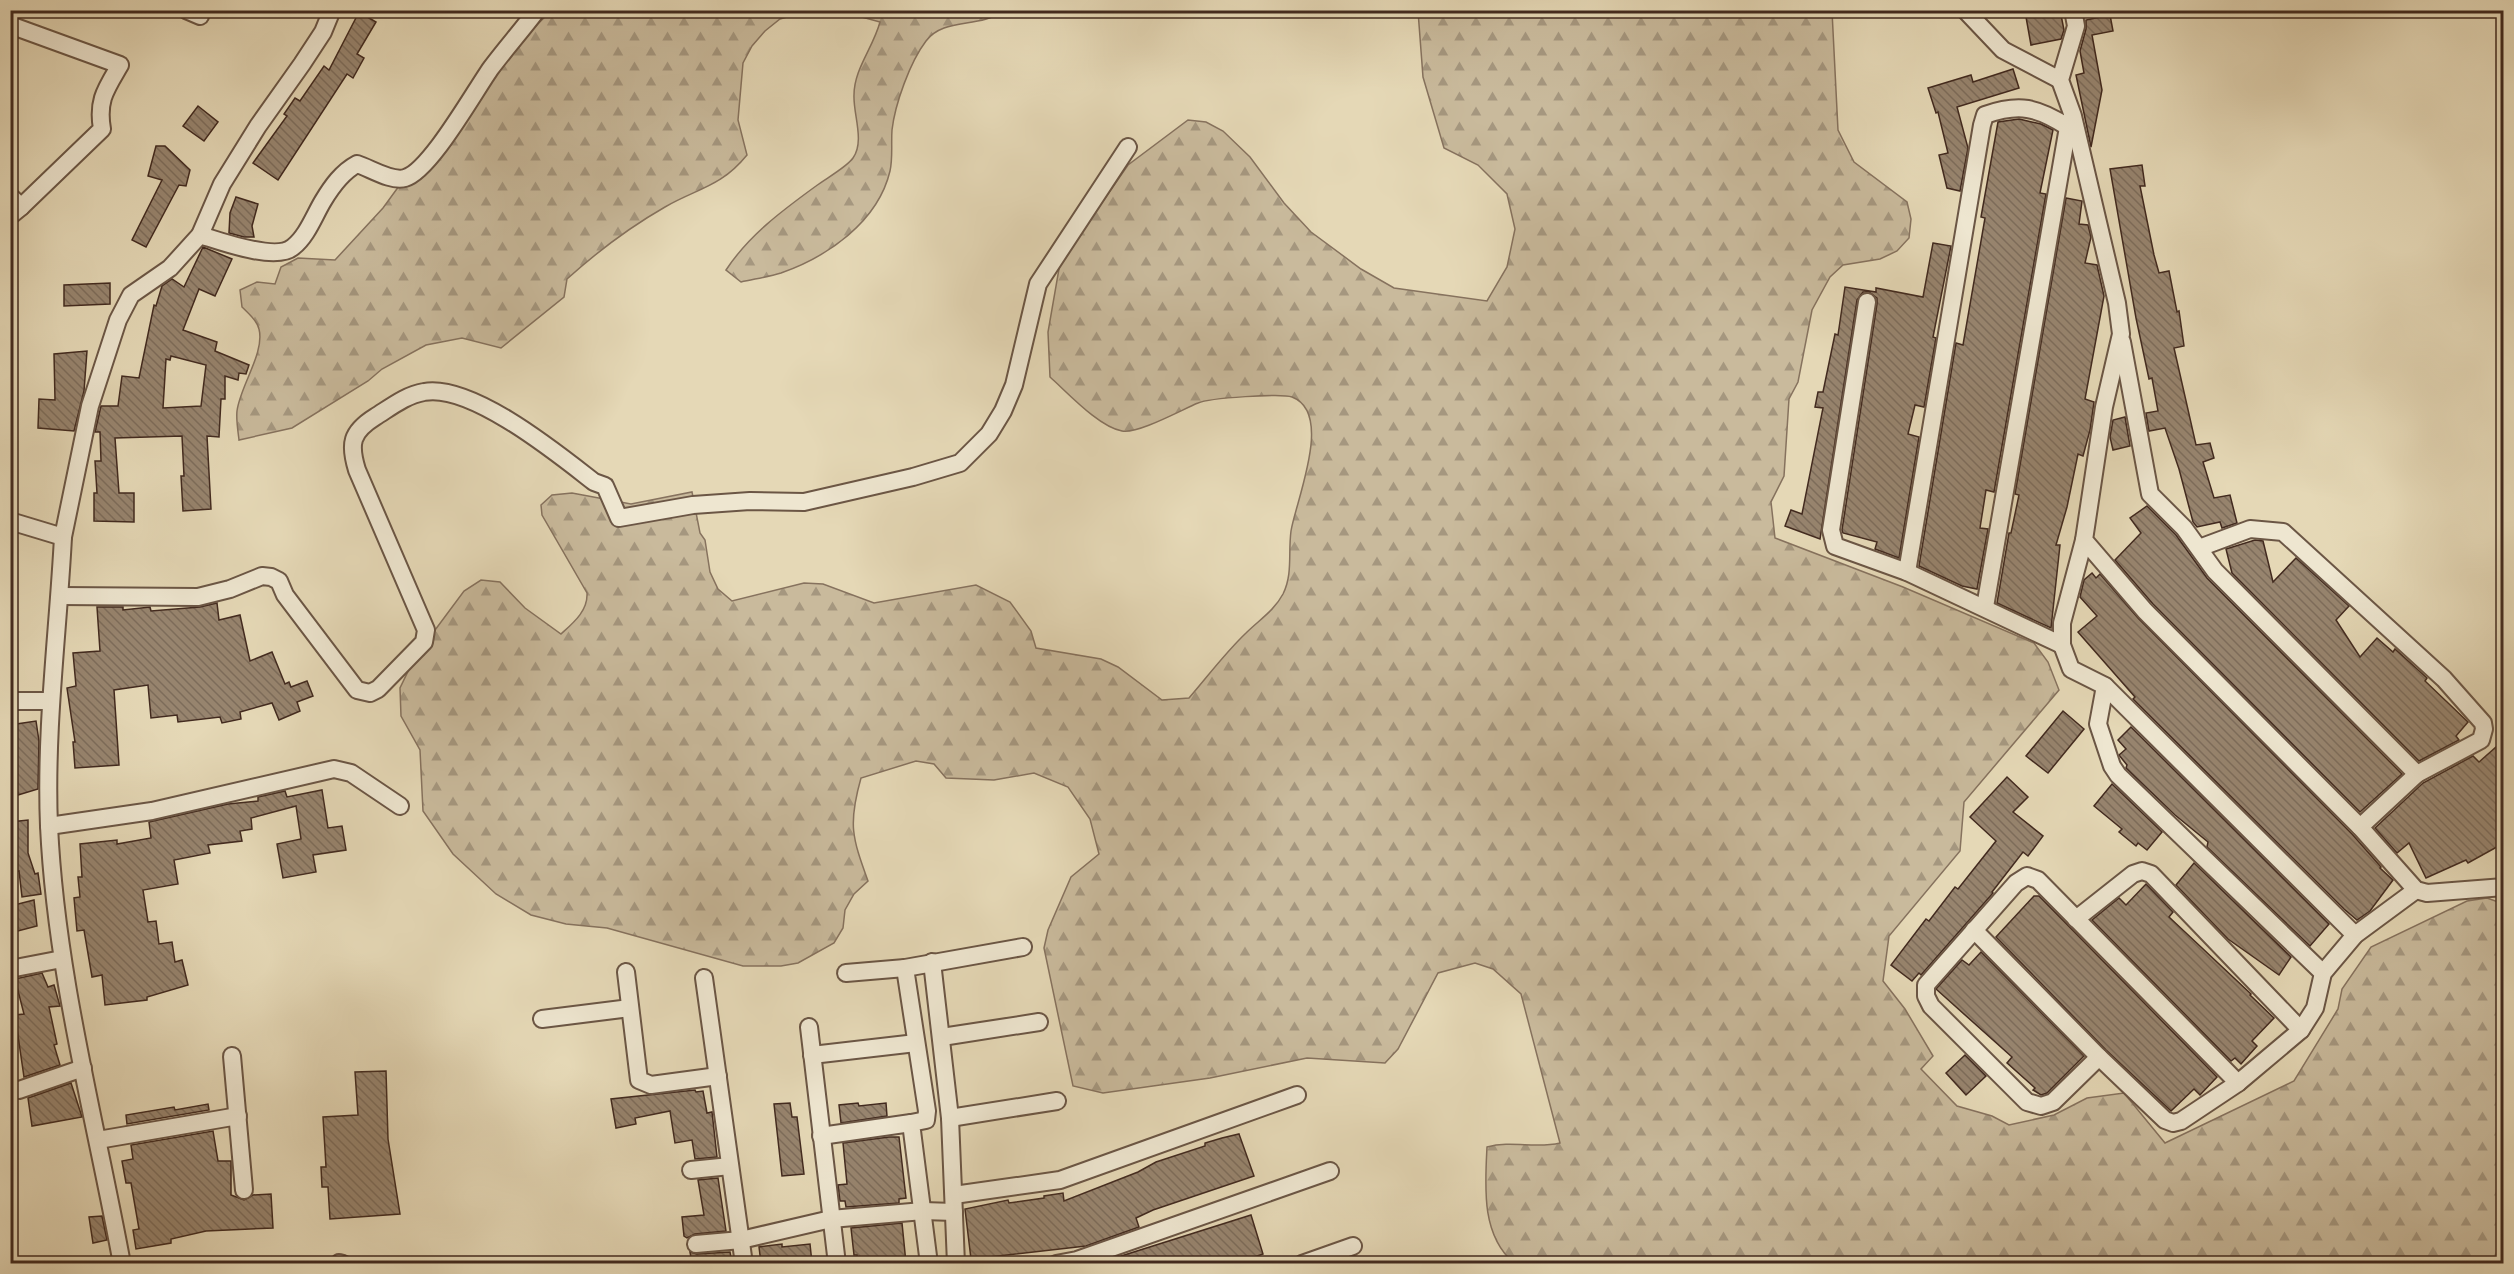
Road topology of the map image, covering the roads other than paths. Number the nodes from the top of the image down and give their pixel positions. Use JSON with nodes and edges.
{"nodes":[{"id":1,"x":332,"y":10,"type":"edge"},
{"id":2,"x":537,"y":10,"type":"edge"},
{"id":3,"x":1965,"y":10,"type":"edge"},
{"id":4,"x":2073,"y":10,"type":"edge"},
{"id":5,"x":10,"y":25,"type":"edge"},
{"id":6,"x":2060,"y":80,"type":"junction"},
{"id":7,"x":2070,"y":122,"type":"junction"},
{"id":8,"x":1128,"y":147,"type":"dead end"},
{"id":9,"x":14,"y":206,"type":"edge"},
{"id":10,"x":200,"y":235,"type":"junction"},
{"id":11,"x":1867,"y":302,"type":"dead end"},
{"id":12,"x":2121,"y":334,"type":"junction"},
{"id":13,"x":10,"y":521,"type":"edge"},
{"id":14,"x":63,"y":537,"type":"junction"},
{"id":15,"x":2084,"y":540,"type":"junction"},
{"id":16,"x":2199,"y":548,"type":"junction"},
{"id":17,"x":1907,"y":572,"type":"junction"},
{"id":18,"x":60,"y":596,"type":"junction"},
{"id":19,"x":1985,"y":607,"type":"junction"},
{"id":20,"x":2062,"y":645,"type":"junction"},
{"id":21,"x":2105,"y":686,"type":"junction"},
{"id":22,"x":50,"y":700,"type":"junction"},
{"id":23,"x":10,"y":701,"type":"edge"},
{"id":24,"x":2417,"y":774,"type":"junction"},
{"id":25,"x":400,"y":806,"type":"dead end"},
{"id":26,"x":49,"y":826,"type":"junction"},
{"id":27,"x":2360,"y":827,"type":"junction"},
{"id":28,"x":2504,"y":887,"type":"edge"},
{"id":29,"x":2416,"y":890,"type":"junction"},
{"id":30,"x":2076,"y":919,"type":"junction"},
{"id":31,"x":1974,"y":930,"type":"junction"},
{"id":32,"x":2355,"y":935,"type":"junction"},
{"id":33,"x":1023,"y":946,"type":"dead end"},
{"id":34,"x":63,"y":959,"type":"junction"},
{"id":35,"x":932,"y":962,"type":"junction"},
{"id":36,"x":905,"y":968,"type":"junction"},
{"id":37,"x":10,"y":969,"type":"edge"},
{"id":38,"x":626,"y":972,"type":"dead end"},
{"id":39,"x":846,"y":973,"type":"dead end"},
{"id":40,"x":2323,"y":973,"type":"junction"},
{"id":41,"x":704,"y":978,"type":"dead end"},
{"id":42,"x":630,"y":1008,"type":"junction"},
{"id":43,"x":542,"y":1019,"type":"dead end"},
{"id":44,"x":1040,"y":1022,"type":"dead end"},
{"id":45,"x":809,"y":1027,"type":"dead end"},
{"id":46,"x":2301,"y":1030,"type":"junction"},
{"id":47,"x":942,"y":1038,"type":"junction"},
{"id":48,"x":916,"y":1043,"type":"junction"},
{"id":49,"x":812,"y":1055,"type":"junction"},
{"id":50,"x":232,"y":1056,"type":"dead end"},
{"id":51,"x":2099,"y":1057,"type":"junction"},
{"id":52,"x":83,"y":1068,"type":"junction"},
{"id":53,"x":718,"y":1076,"type":"junction"},
{"id":54,"x":2238,"y":1083,"type":"junction"},
{"id":55,"x":19,"y":1090,"type":"dead end"},
{"id":56,"x":1297,"y":1095,"type":"dead end"},
{"id":57,"x":1057,"y":1101,"type":"dead end"},
{"id":58,"x":238,"y":1116,"type":"junction"},
{"id":59,"x":950,"y":1118,"type":"junction"},
{"id":60,"x":911,"y":1123,"type":"junction"},
{"id":61,"x":821,"y":1136,"type":"junction"},
{"id":62,"x":98,"y":1140,"type":"junction"},
{"id":63,"x":730,"y":1166,"type":"junction"},
{"id":64,"x":691,"y":1170,"type":"dead end"},
{"id":65,"x":1330,"y":1171,"type":"dead end"},
{"id":66,"x":244,"y":1190,"type":"dead end"},
{"id":67,"x":954,"y":1195,"type":"junction"},
{"id":68,"x":923,"y":1211,"type":"junction"},
{"id":69,"x":954,"y":1212,"type":"junction"},
{"id":70,"x":831,"y":1219,"type":"junction"},
{"id":71,"x":741,"y":1240,"type":"junction"},
{"id":72,"x":696,"y":1244,"type":"dead end"},
{"id":73,"x":1353,"y":1246,"type":"dead end"},
{"id":74,"x":1077,"y":1262,"type":"edge"},
{"id":75,"x":122,"y":1263,"type":"edge"},
{"id":76,"x":744,"y":1263,"type":"edge"},
{"id":77,"x":837,"y":1263,"type":"edge"},
{"id":78,"x":929,"y":1263,"type":"edge"},
{"id":79,"x":956,"y":1263,"type":"edge"},
{"id":80,"x":1056,"y":1263,"type":"edge"},
{"id":81,"x":1302,"y":1263,"type":"edge"}],
"edges":[{"from":1,"to":10,"type":"street"},
{"from":2,"to":10,"type":"street"},
{"from":3,"to":6,"type":"street"},
{"from":4,"to":6,"type":"street"},
{"from":5,"to":9,"type":"street"},
{"from":6,"to":7,"type":"street"},
{"from":7,"to":12,"type":"street"},
{"from":7,"to":17,"type":"street"},
{"from":7,"to":19,"type":"street"},
{"from":8,"to":18,"type":"street"},
{"from":10,"to":14,"type":"street"},
{"from":11,"to":17,"type":"street"},
{"from":12,"to":15,"type":"street"},
{"from":12,"to":16,"type":"street"},
{"from":13,"to":14,"type":"street"},
{"from":14,"to":18,"type":"street"},
{"from":15,"to":20,"type":"street"},
{"from":15,"to":27,"type":"street"},
{"from":16,"to":24,"type":"street"},
{"from":16,"to":24,"type":"street"},
{"from":17,"to":19,"type":"street"},
{"from":18,"to":22,"type":"street"},
{"from":19,"to":20,"type":"street"},
{"from":20,"to":21,"type":"street"},
{"from":21,"to":32,"type":"street"},
{"from":21,"to":40,"type":"street"},
{"from":22,"to":23,"type":"street"},
{"from":22,"to":26,"type":"street"},
{"from":24,"to":27,"type":"street"},
{"from":25,"to":26,"type":"street"},
{"from":26,"to":34,"type":"street"},
{"from":27,"to":29,"type":"street"},
{"from":28,"to":29,"type":"street"},
{"from":29,"to":32,"type":"street"},
{"from":30,"to":31,"type":"street"},
{"from":30,"to":46,"type":"street"},
{"from":30,"to":54,"type":"street"},
{"from":31,"to":51,"type":"street"},
{"from":31,"to":51,"type":"street"},
{"from":32,"to":40,"type":"street"},
{"from":33,"to":35,"type":"street"},
{"from":34,"to":37,"type":"street"},
{"from":34,"to":52,"type":"street"},
{"from":35,"to":36,"type":"street"},
{"from":35,"to":47,"type":"street"},
{"from":36,"to":39,"type":"street"},
{"from":36,"to":48,"type":"street"},
{"from":38,"to":42,"type":"street"},
{"from":40,"to":46,"type":"street"},
{"from":41,"to":53,"type":"street"},
{"from":42,"to":43,"type":"street"},
{"from":42,"to":53,"type":"street"},
{"from":44,"to":47,"type":"street"},
{"from":45,"to":49,"type":"street"},
{"from":46,"to":54,"type":"street"},
{"from":47,"to":59,"type":"street"},
{"from":48,"to":49,"type":"street"},
{"from":48,"to":60,"type":"street"},
{"from":49,"to":61,"type":"street"},
{"from":50,"to":58,"type":"street"},
{"from":51,"to":54,"type":"street"},
{"from":52,"to":55,"type":"street"},
{"from":52,"to":62,"type":"street"},
{"from":53,"to":63,"type":"street"},
{"from":56,"to":67,"type":"street"},
{"from":57,"to":59,"type":"street"},
{"from":58,"to":62,"type":"street"},
{"from":58,"to":66,"type":"street"},
{"from":59,"to":67,"type":"street"},
{"from":60,"to":61,"type":"street"},
{"from":60,"to":68,"type":"street"},
{"from":61,"to":70,"type":"street"},
{"from":62,"to":75,"type":"street"},
{"from":63,"to":64,"type":"street"},
{"from":63,"to":71,"type":"street"},
{"from":65,"to":74,"type":"street"},
{"from":67,"to":69,"type":"street"},
{"from":68,"to":69,"type":"street"},
{"from":68,"to":70,"type":"street"},
{"from":68,"to":78,"type":"street"},
{"from":69,"to":79,"type":"street"},
{"from":70,"to":71,"type":"street"},
{"from":70,"to":77,"type":"street"},
{"from":71,"to":72,"type":"street"},
{"from":71,"to":76,"type":"street"},
{"from":73,"to":81,"type":"street"},
{"from":74,"to":80,"type":"street"}]}
